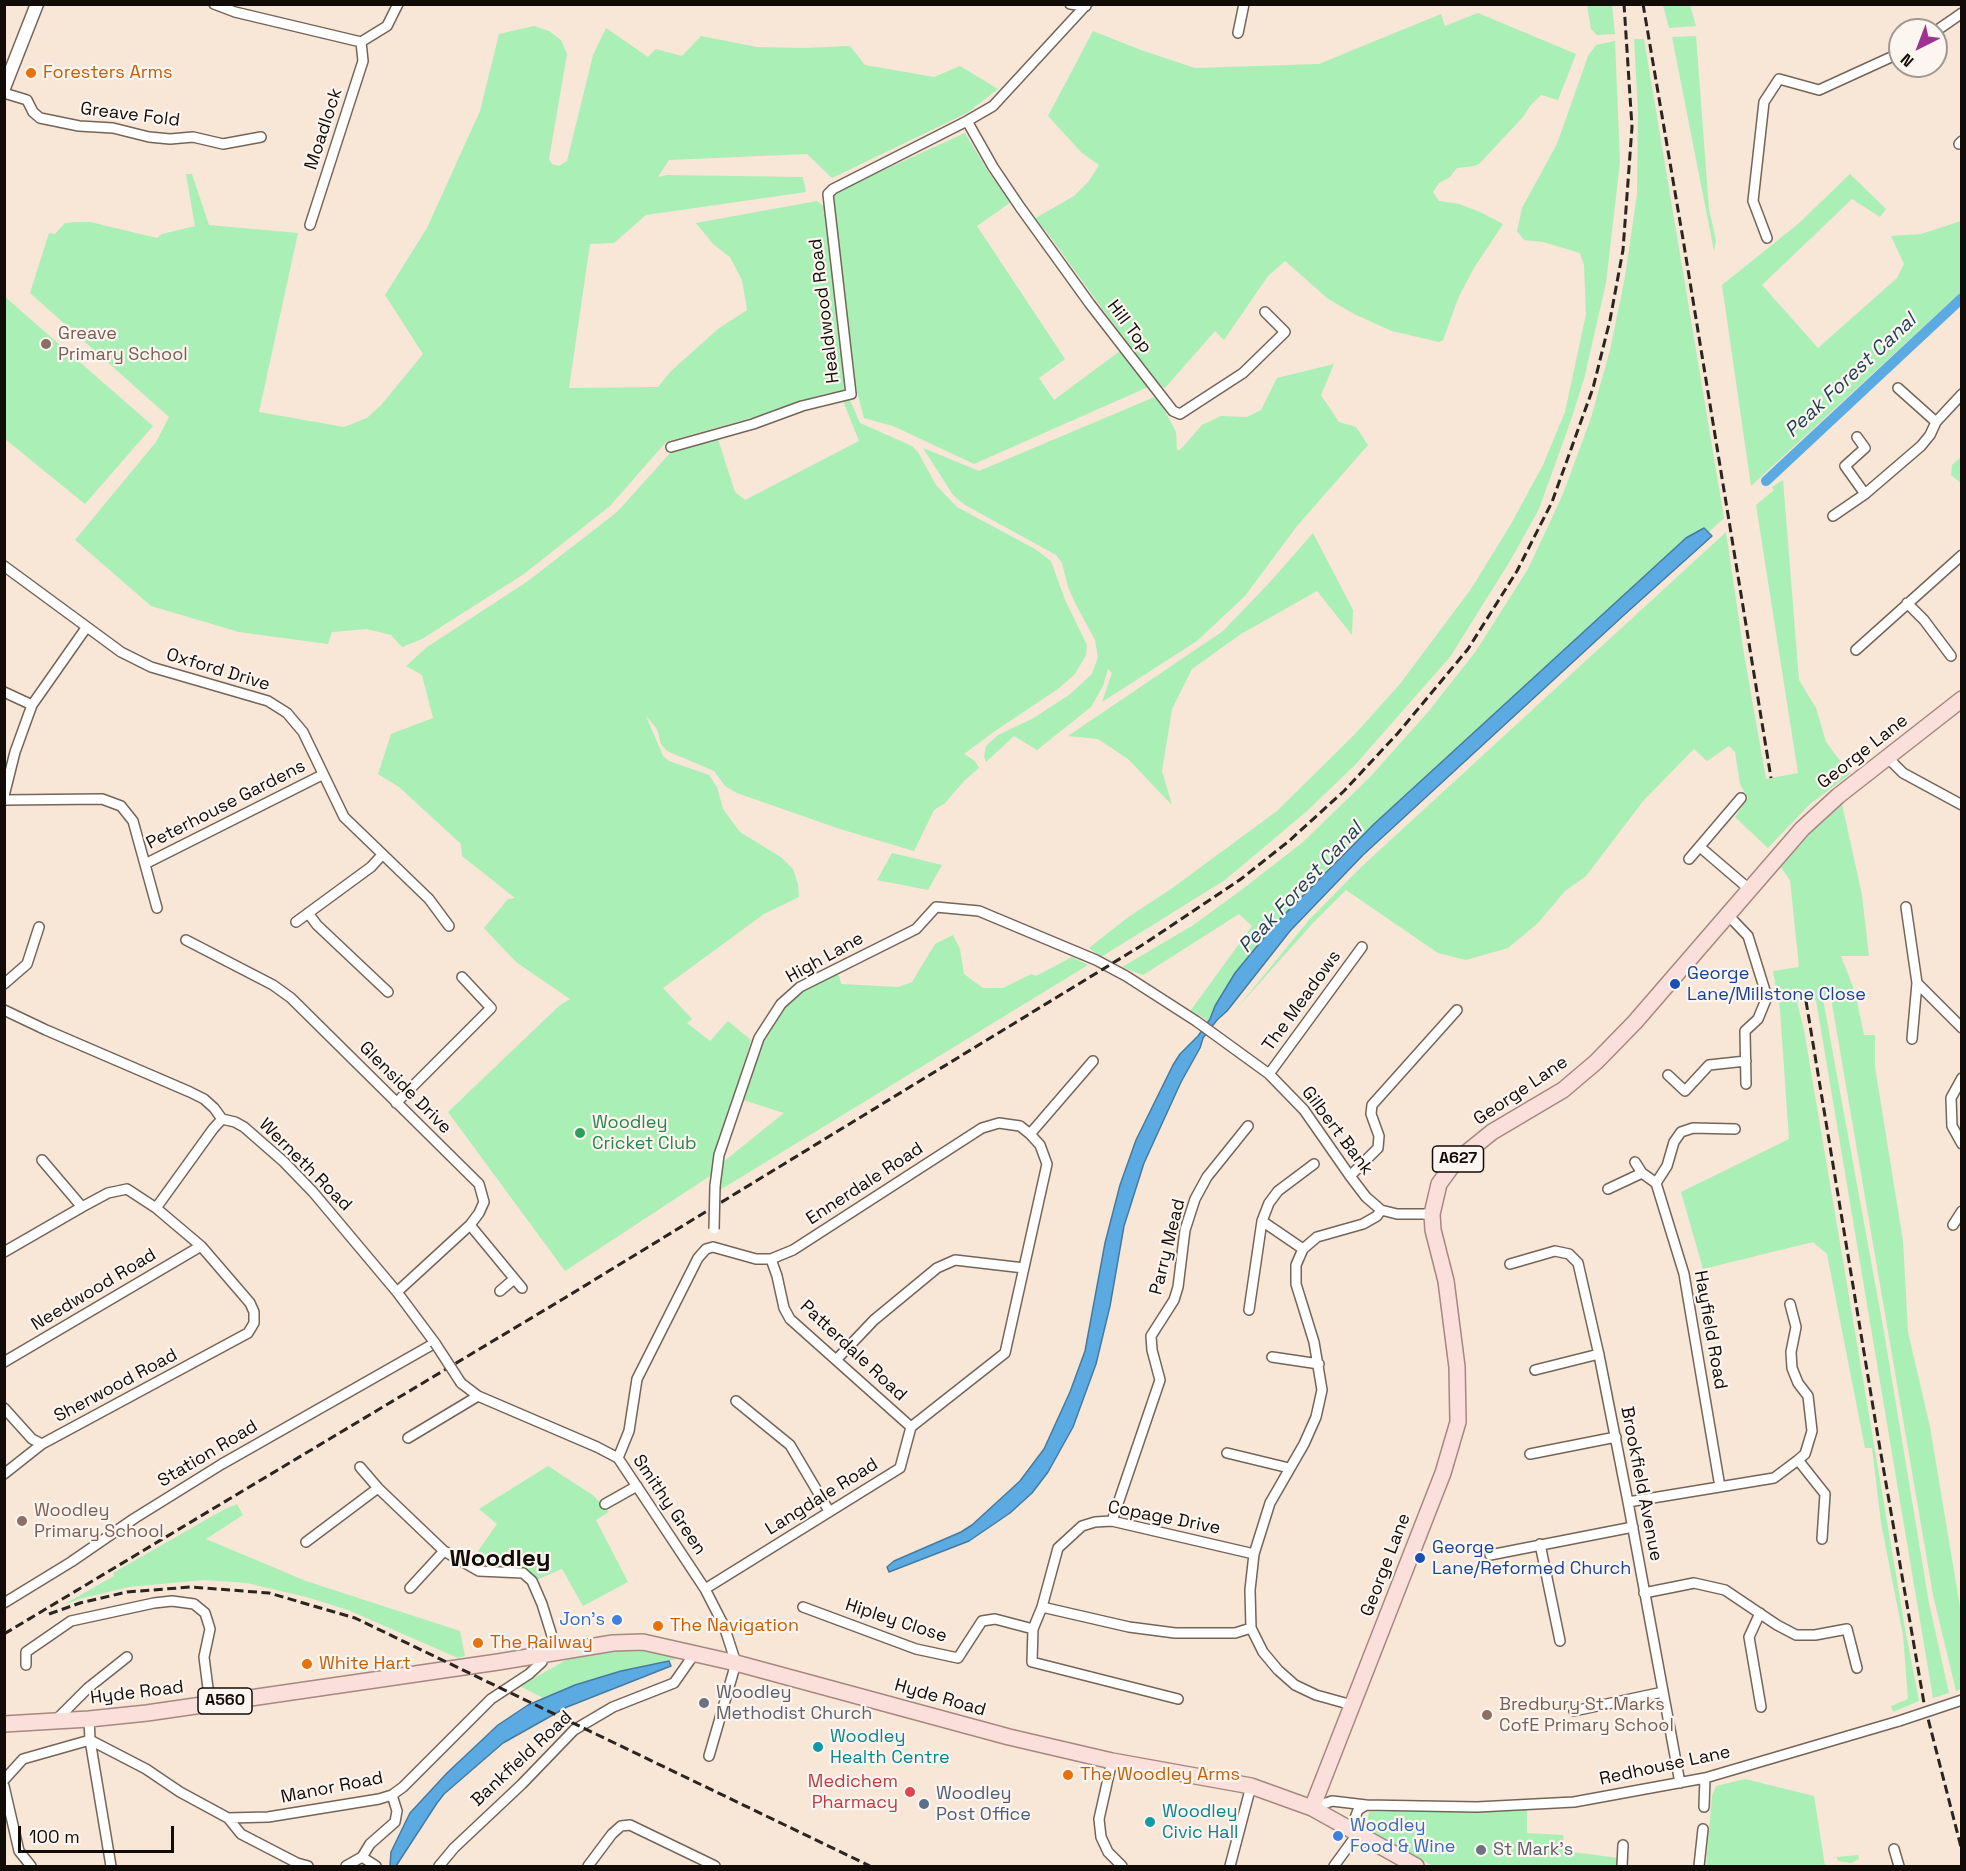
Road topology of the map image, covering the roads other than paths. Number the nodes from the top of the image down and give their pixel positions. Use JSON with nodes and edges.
{"nodes":[{"id":1,"x":37,"y":4,"type":"edge"},
{"id":2,"x":214,"y":4,"type":"edge"},
{"id":3,"x":398,"y":4,"type":"edge"},
{"id":4,"x":1070,"y":4,"type":"edge"},
{"id":5,"x":1244,"y":4,"type":"edge"},
{"id":6,"x":1087,"y":5,"type":"edge"},
{"id":7,"x":1962,"y":13,"type":"edge"},
{"id":8,"x":1948,"y":23,"type":"edge"},
{"id":9,"x":1238,"y":33,"type":"dead end"},
{"id":10,"x":361,"y":42,"type":"junction"},
{"id":11,"x":1888,"y":58,"type":"edge"},
{"id":12,"x":4,"y":91,"type":"edge"},
{"id":13,"x":967,"y":121,"type":"junction"},
{"id":14,"x":261,"y":137,"type":"dead end"},
{"id":15,"x":310,"y":225,"type":"dead end"},
{"id":16,"x":1767,"y":238,"type":"dead end"},
{"id":17,"x":1265,"y":312,"type":"dead end"},
{"id":18,"x":1898,"y":388,"type":"dead end"},
{"id":19,"x":1962,"y":394,"type":"edge"},
{"id":20,"x":1936,"y":422,"type":"junction"},
{"id":21,"x":1857,"y":437,"type":"dead end"},
{"id":22,"x":671,"y":447,"type":"dead end"},
{"id":23,"x":1865,"y":494,"type":"junction"},
{"id":24,"x":1833,"y":516,"type":"dead end"},
{"id":25,"x":1962,"y":555,"type":"edge"},
{"id":26,"x":4,"y":566,"type":"edge"},
{"id":27,"x":1907,"y":603,"type":"junction"},
{"id":28,"x":86,"y":628,"type":"junction"},
{"id":29,"x":1856,"y":650,"type":"dead end"},
{"id":30,"x":1952,"y":656,"type":"dead end"},
{"id":31,"x":4,"y":692,"type":"edge"},
{"id":32,"x":1962,"y":699,"type":"edge"},
{"id":33,"x":32,"y":705,"type":"junction"},
{"id":34,"x":1888,"y":758,"type":"junction"},
{"id":35,"x":322,"y":775,"type":"junction"},
{"id":36,"x":4,"y":798,"type":"edge"},
{"id":37,"x":1741,"y":798,"type":"dead end"},
{"id":38,"x":1962,"y":805,"type":"edge"},
{"id":39,"x":1700,"y":847,"type":"junction"},
{"id":40,"x":382,"y":855,"type":"junction"},
{"id":41,"x":1689,"y":859,"type":"dead end"},
{"id":42,"x":145,"y":864,"type":"junction"},
{"id":43,"x":1749,"y":890,"type":"junction"},
{"id":44,"x":1906,"y":907,"type":"dead end"},
{"id":45,"x":157,"y":908,"type":"dead end"},
{"id":46,"x":308,"y":913,"type":"junction"},
{"id":47,"x":1727,"y":914,"type":"junction"},
{"id":48,"x":296,"y":922,"type":"dead end"},
{"id":49,"x":449,"y":926,"type":"dead end"},
{"id":50,"x":39,"y":927,"type":"dead end"},
{"id":51,"x":186,"y":940,"type":"dead end"},
{"id":52,"x":1362,"y":947,"type":"dead end"},
{"id":53,"x":462,"y":977,"type":"dead end"},
{"id":54,"x":1917,"y":983,"type":"junction"},
{"id":55,"x":4,"y":984,"type":"edge"},
{"id":56,"x":388,"y":992,"type":"dead end"},
{"id":57,"x":4,"y":1010,"type":"edge"},
{"id":58,"x":1457,"y":1010,"type":"dead end"},
{"id":59,"x":1196,"y":1021,"type":"joint"},
{"id":60,"x":1962,"y":1028,"type":"edge"},
{"id":61,"x":1912,"y":1039,"type":"dead end"},
{"id":62,"x":1093,"y":1060,"type":"dead end"},
{"id":63,"x":1746,"y":1062,"type":"junction"},
{"id":64,"x":1269,"y":1074,"type":"junction"},
{"id":65,"x":1668,"y":1075,"type":"dead end"},
{"id":66,"x":1962,"y":1078,"type":"edge"},
{"id":67,"x":1746,"y":1084,"type":"dead end"},
{"id":68,"x":396,"y":1103,"type":"junction"},
{"id":69,"x":222,"y":1119,"type":"junction"},
{"id":70,"x":1248,"y":1126,"type":"dead end"},
{"id":71,"x":1735,"y":1129,"type":"dead end"},
{"id":72,"x":1030,"y":1134,"type":"junction"},
{"id":73,"x":1962,"y":1144,"type":"edge"},
{"id":74,"x":42,"y":1160,"type":"dead end"},
{"id":75,"x":1635,"y":1162,"type":"dead end"},
{"id":76,"x":1314,"y":1164,"type":"dead end"},
{"id":77,"x":1642,"y":1173,"type":"junction"},
{"id":78,"x":1350,"y":1176,"type":"junction"},
{"id":79,"x":1656,"y":1183,"type":"junction"},
{"id":80,"x":1608,"y":1189,"type":"dead end"},
{"id":81,"x":81,"y":1207,"type":"junction"},
{"id":82,"x":156,"y":1208,"type":"junction"},
{"id":83,"x":1381,"y":1210,"type":"junction"},
{"id":84,"x":1962,"y":1211,"type":"edge"},
{"id":85,"x":1432,"y":1214,"type":"junction"},
{"id":86,"x":1262,"y":1221,"type":"junction"},
{"id":87,"x":470,"y":1225,"type":"junction"},
{"id":88,"x":1953,"y":1225,"type":"dead end"},
{"id":89,"x":201,"y":1246,"type":"junction"},
{"id":90,"x":7,"y":1247,"type":"edge"},
{"id":91,"x":713,"y":1247,"type":"junction"},
{"id":92,"x":1303,"y":1249,"type":"junction"},
{"id":93,"x":771,"y":1259,"type":"junction"},
{"id":94,"x":1510,"y":1264,"type":"dead end"},
{"id":95,"x":1024,"y":1268,"type":"junction"},
{"id":96,"x":514,"y":1279,"type":"junction"},
{"id":97,"x":522,"y":1288,"type":"dead end"},
{"id":98,"x":500,"y":1291,"type":"dead end"},
{"id":99,"x":397,"y":1292,"type":"junction"},
{"id":100,"x":1790,"y":1304,"type":"dead end"},
{"id":101,"x":1250,"y":1310,"type":"dead end"},
{"id":102,"x":435,"y":1343,"type":"junction"},
{"id":103,"x":1599,"y":1354,"type":"junction"},
{"id":104,"x":1272,"y":1357,"type":"dead end"},
{"id":105,"x":836,"y":1360,"type":"junction"},
{"id":106,"x":4,"y":1362,"type":"edge"},
{"id":107,"x":1319,"y":1364,"type":"junction"},
{"id":108,"x":1535,"y":1370,"type":"dead end"},
{"id":109,"x":462,"y":1383,"type":"joint"},
{"id":110,"x":478,"y":1396,"type":"junction"},
{"id":111,"x":736,"y":1401,"type":"dead end"},
{"id":112,"x":4,"y":1408,"type":"edge"},
{"id":113,"x":911,"y":1427,"type":"junction"},
{"id":114,"x":1616,"y":1437,"type":"junction"},
{"id":115,"x":408,"y":1438,"type":"dead end"},
{"id":116,"x":42,"y":1444,"type":"junction"},
{"id":117,"x":1227,"y":1453,"type":"dead end"},
{"id":118,"x":1530,"y":1454,"type":"dead end"},
{"id":119,"x":618,"y":1458,"type":"junction"},
{"id":120,"x":1798,"y":1460,"type":"junction"},
{"id":121,"x":360,"y":1467,"type":"dead end"},
{"id":122,"x":1289,"y":1468,"type":"junction"},
{"id":123,"x":4,"y":1474,"type":"edge"},
{"id":124,"x":637,"y":1486,"type":"junction"},
{"id":125,"x":1720,"y":1487,"type":"junction"},
{"id":126,"x":378,"y":1488,"type":"junction"},
{"id":127,"x":1628,"y":1502,"type":"junction"},
{"id":128,"x":605,"y":1504,"type":"dead end"},
{"id":129,"x":829,"y":1511,"type":"junction"},
{"id":130,"x":1112,"y":1521,"type":"junction"},
{"id":131,"x":1633,"y":1527,"type":"junction"},
{"id":132,"x":1822,"y":1539,"type":"dead end"},
{"id":133,"x":306,"y":1542,"type":"dead end"},
{"id":134,"x":1540,"y":1544,"type":"junction"},
{"id":135,"x":444,"y":1551,"type":"junction"},
{"id":136,"x":1254,"y":1554,"type":"junction"},
{"id":137,"x":1490,"y":1555,"type":"dead end"},
{"id":138,"x":410,"y":1588,"type":"dead end"},
{"id":139,"x":705,"y":1589,"type":"junction"},
{"id":140,"x":1644,"y":1593,"type":"junction"},
{"id":141,"x":4,"y":1603,"type":"edge"},
{"id":142,"x":803,"y":1607,"type":"dead end"},
{"id":143,"x":1042,"y":1607,"type":"junction"},
{"id":144,"x":1760,"y":1614,"type":"junction"},
{"id":145,"x":1251,"y":1628,"type":"junction"},
{"id":146,"x":1033,"y":1629,"type":"junction"},
{"id":147,"x":1560,"y":1641,"type":"dead end"},
{"id":148,"x":550,"y":1653,"type":"junction"},
{"id":149,"x":695,"y":1653,"type":"junction"},
{"id":150,"x":127,"y":1657,"type":"dead end"},
{"id":151,"x":736,"y":1663,"type":"junction"},
{"id":152,"x":26,"y":1665,"type":"dead end"},
{"id":153,"x":1857,"y":1668,"type":"dead end"},
{"id":154,"x":1663,"y":1692,"type":"junction"},
{"id":155,"x":1179,"y":1699,"type":"dead end"},
{"id":156,"x":1962,"y":1700,"type":"edge"},
{"id":157,"x":210,"y":1704,"type":"junction"},
{"id":158,"x":1352,"y":1705,"type":"junction"},
{"id":159,"x":1761,"y":1707,"type":"dead end"},
{"id":160,"x":1574,"y":1711,"type":"dead end"},
{"id":161,"x":89,"y":1719,"type":"junction"},
{"id":162,"x":55,"y":1721,"type":"junction"},
{"id":163,"x":4,"y":1724,"type":"edge"},
{"id":164,"x":90,"y":1740,"type":"junction"},
{"id":165,"x":709,"y":1756,"type":"dead end"},
{"id":166,"x":1112,"y":1761,"type":"junction"},
{"id":167,"x":1705,"y":1778,"type":"junction"},
{"id":168,"x":4,"y":1780,"type":"edge"},
{"id":169,"x":1680,"y":1783,"type":"junction"},
{"id":170,"x":4,"y":1786,"type":"edge"},
{"id":171,"x":1251,"y":1786,"type":"junction"},
{"id":172,"x":392,"y":1795,"type":"junction"},
{"id":173,"x":1366,"y":1805,"type":"junction"},
{"id":174,"x":1704,"y":1807,"type":"dead end"},
{"id":175,"x":1312,"y":1808,"type":"junction"},
{"id":176,"x":228,"y":1818,"type":"junction"},
{"id":177,"x":1703,"y":1829,"type":"dead end"},
{"id":178,"x":1358,"y":1833,"type":"junction"},
{"id":179,"x":1623,"y":1845,"type":"dead end"},
{"id":180,"x":1894,"y":1849,"type":"dead end"},
{"id":181,"x":362,"y":1857,"type":"junction"},
{"id":182,"x":1899,"y":1865,"type":"edge"},
{"id":183,"x":31,"y":1866,"type":"edge"},
{"id":184,"x":111,"y":1866,"type":"edge"},
{"id":185,"x":308,"y":1866,"type":"edge"},
{"id":186,"x":346,"y":1866,"type":"edge"},
{"id":187,"x":376,"y":1866,"type":"edge"},
{"id":188,"x":439,"y":1866,"type":"edge"},
{"id":189,"x":588,"y":1866,"type":"edge"},
{"id":190,"x":715,"y":1866,"type":"edge"},
{"id":191,"x":1122,"y":1866,"type":"edge"},
{"id":192,"x":1230,"y":1866,"type":"edge"},
{"id":193,"x":1334,"y":1866,"type":"edge"},
{"id":194,"x":1416,"y":1866,"type":"edge"},
{"id":195,"x":1622,"y":1866,"type":"edge"},
{"id":196,"x":1700,"y":1866,"type":"edge"},
{"id":197,"x":1886,"y":1866,"type":"edge"}],
"edges":[{"from":1,"to":12,"type":"street"},
{"from":2,"to":10,"type":"street"},
{"from":3,"to":10,"type":"street"},
{"from":4,"to":6,"type":"street"},
{"from":5,"to":9,"type":"street"},
{"from":6,"to":13,"type":"street"},
{"from":7,"to":8,"type":"street"},
{"from":10,"to":15,"type":"street","name":"Moadlock"},
{"from":11,"to":16,"type":"street"},
{"from":12,"to":14,"type":"street","name":"Greave Fold"},
{"from":13,"to":17,"type":"street","name":"Hill Top"},
{"from":13,"to":22,"type":"street","name":"Healdwood Road"},
{"from":18,"to":20,"type":"street"},
{"from":19,"to":20,"type":"street"},
{"from":20,"to":23,"type":"street"},
{"from":21,"to":23,"type":"street"},
{"from":23,"to":24,"type":"street"},
{"from":25,"to":27,"type":"street"},
{"from":26,"to":28,"type":"street","name":"Oxford Drive"},
{"from":27,"to":29,"type":"street"},
{"from":27,"to":30,"type":"street"},
{"from":28,"to":33,"type":"street"},
{"from":28,"to":35,"type":"street","name":"Oxford Drive"},
{"from":31,"to":33,"type":"street"},
{"from":32,"to":34,"type":"main road","name":"George Lane","number":"A627"},
{"from":33,"to":36,"type":"street"},
{"from":34,"to":38,"type":"street"},
{"from":34,"to":43,"type":"main road","name":"George Lane","number":"A627"},
{"from":35,"to":40,"type":"street","name":"Oxford Drive"},
{"from":35,"to":42,"type":"street","name":"Peterhouse Gardens"},
{"from":36,"to":42,"type":"street"},
{"from":37,"to":39,"type":"street"},
{"from":39,"to":41,"type":"street"},
{"from":39,"to":43,"type":"street"},
{"from":40,"to":46,"type":"street"},
{"from":40,"to":49,"type":"street","name":"Oxford Drive"},
{"from":42,"to":45,"type":"street"},
{"from":43,"to":47,"type":"main road","name":"George Lane","number":"A627"},
{"from":44,"to":54,"type":"street"},
{"from":46,"to":48,"type":"street"},
{"from":46,"to":56,"type":"street"},
{"from":47,"to":63,"type":"street"},
{"from":47,"to":85,"type":"main road","name":"George Lane","number":"A627"},
{"from":50,"to":55,"type":"street"},
{"from":51,"to":68,"type":"street","name":"Glenside Drive"},
{"from":52,"to":64,"type":"street","name":"The Meadows"},
{"from":53,"to":68,"type":"street"},
{"from":54,"to":60,"type":"street"},
{"from":54,"to":61,"type":"street"},
{"from":57,"to":69,"type":"street","name":"Werneth Road"},
{"from":58,"to":78,"type":"street"},
{"from":59,"to":64,"type":"street","name":"Gilbert Bank"},
{"from":59,"to":91,"type":"street","name":"High Lane","bridge":true},
{"from":62,"to":72,"type":"street"},
{"from":63,"to":65,"type":"street"},
{"from":63,"to":67,"type":"street"},
{"from":64,"to":78,"type":"street","name":"Gilbert Bank"},
{"from":66,"to":73,"type":"street"},
{"from":68,"to":87,"type":"street","name":"Glenside Drive"},
{"from":69,"to":82,"type":"street"},
{"from":69,"to":99,"type":"street","name":"Werneth Road"},
{"from":70,"to":130,"type":"street","name":"Parry Mead"},
{"from":71,"to":79,"type":"street"},
{"from":72,"to":93,"type":"street","name":"Ennerdale Road"},
{"from":72,"to":95,"type":"street"},
{"from":74,"to":81,"type":"street"},
{"from":75,"to":77,"type":"street"},
{"from":76,"to":86,"type":"street"},
{"from":77,"to":79,"type":"street"},
{"from":77,"to":80,"type":"street"},
{"from":78,"to":83,"type":"street","name":"Gilbert Bank"},
{"from":79,"to":125,"type":"street","name":"Hayfield Road"},
{"from":81,"to":82,"type":"street"},
{"from":81,"to":90,"type":"street"},
{"from":82,"to":89,"type":"street"},
{"from":83,"to":85,"type":"street"},
{"from":83,"to":92,"type":"street"},
{"from":84,"to":88,"type":"street"},
{"from":85,"to":158,"type":"main road","name":"George Lane","number":"A627"},
{"from":86,"to":92,"type":"street"},
{"from":86,"to":101,"type":"street"},
{"from":87,"to":96,"type":"street"},
{"from":87,"to":99,"type":"street","name":"Glenside Drive"},
{"from":89,"to":106,"type":"street","name":"Needwood Road"},
{"from":89,"to":116,"type":"street","name":"Sherwood Road"},
{"from":91,"to":93,"type":"street"},
{"from":91,"to":119,"type":"street"},
{"from":92,"to":107,"type":"street"},
{"from":93,"to":105,"type":"street","name":"Patterdale Road"},
{"from":94,"to":103,"type":"street","name":"Brookfield Avenue"},
{"from":95,"to":105,"type":"street"},
{"from":95,"to":113,"type":"street"},
{"from":96,"to":97,"type":"street"},
{"from":96,"to":98,"type":"street"},
{"from":99,"to":102,"type":"street","name":"Werneth Road"},
{"from":100,"to":120,"type":"street"},
{"from":102,"to":109,"type":"street","name":"Werneth Road","bridge":true},
{"from":102,"to":141,"type":"street","name":"Station Road"},
{"from":103,"to":108,"type":"street"},
{"from":103,"to":114,"type":"street","name":"Brookfield Avenue"},
{"from":104,"to":107,"type":"street"},
{"from":105,"to":113,"type":"street","name":"Patterdale Road"},
{"from":107,"to":122,"type":"street"},
{"from":109,"to":110,"type":"street","name":"Smithy Green"},
{"from":110,"to":115,"type":"street"},
{"from":110,"to":119,"type":"street","name":"Smithy Green"},
{"from":111,"to":129,"type":"street"},
{"from":112,"to":116,"type":"street"},
{"from":113,"to":129,"type":"street","name":"Langdale Road"},
{"from":114,"to":118,"type":"street"},
{"from":114,"to":127,"type":"street","name":"Brookfield Avenue"},
{"from":116,"to":123,"type":"street","name":"Sherwood Road"},
{"from":117,"to":122,"type":"street"},
{"from":119,"to":124,"type":"street","name":"Smithy Green"},
{"from":120,"to":125,"type":"street"},
{"from":120,"to":132,"type":"street"},
{"from":121,"to":126,"type":"street"},
{"from":122,"to":136,"type":"street"},
{"from":124,"to":128,"type":"street"},
{"from":124,"to":139,"type":"street","name":"Smithy Green"},
{"from":125,"to":127,"type":"street"},
{"from":126,"to":133,"type":"street"},
{"from":126,"to":135,"type":"street"},
{"from":127,"to":131,"type":"street","name":"Brookfield Avenue"},
{"from":129,"to":139,"type":"street","name":"Langdale Road"},
{"from":130,"to":136,"type":"street","name":"Copage Drive"},
{"from":130,"to":143,"type":"street","name":"Copage Drive"},
{"from":131,"to":134,"type":"street"},
{"from":131,"to":140,"type":"street","name":"Brookfield Avenue"},
{"from":134,"to":137,"type":"street"},
{"from":134,"to":147,"type":"street"},
{"from":135,"to":138,"type":"street"},
{"from":135,"to":148,"type":"street"},
{"from":136,"to":145,"type":"street"},
{"from":139,"to":151,"type":"street","name":"Smithy Green"},
{"from":140,"to":144,"type":"street"},
{"from":140,"to":154,"type":"street","name":"Brookfield Avenue"},
{"from":142,"to":146,"type":"street","name":"Hipley Close"},
{"from":143,"to":145,"type":"street"},
{"from":143,"to":146,"type":"street","name":"Copage Drive"},
{"from":144,"to":153,"type":"street"},
{"from":144,"to":159,"type":"street"},
{"from":145,"to":158,"type":"street"},
{"from":146,"to":155,"type":"street","name":"Copage Drive"},
{"from":148,"to":149,"type":"main road","name":"Hyde Road","number":"A560"},
{"from":148,"to":157,"type":"main road","name":"Hyde Road","number":"A560"},
{"from":148,"to":172,"type":"street","name":"Manor Road"},
{"from":149,"to":151,"type":"main road","name":"Hyde Road","number":"A560"},
{"from":149,"to":188,"type":"street","name":"Bankfield Road"},
{"from":150,"to":162,"type":"street"},
{"from":151,"to":165,"type":"street"},
{"from":151,"to":166,"type":"main road","name":"Hyde Road","number":"A560"},
{"from":152,"to":157,"type":"street"},
{"from":154,"to":160,"type":"street"},
{"from":154,"to":169,"type":"street","name":"Brookfield Avenue"},
{"from":156,"to":167,"type":"street","name":"Redhouse Lane","bridge":true},
{"from":157,"to":161,"type":"main road","name":"Hyde Road","number":"A560"},
{"from":158,"to":175,"type":"main road","name":"George Lane","number":"A627"},
{"from":161,"to":162,"type":"main road","name":"Hyde Road","number":"A560"},
{"from":161,"to":164,"type":"street"},
{"from":162,"to":163,"type":"main road","name":"Hyde Road","number":"A560"},
{"from":164,"to":168,"type":"street"},
{"from":164,"to":176,"type":"street"},
{"from":164,"to":184,"type":"street"},
{"from":166,"to":171,"type":"main road","name":"Hyde Road","number":"A560"},
{"from":166,"to":191,"type":"street"},
{"from":167,"to":169,"type":"street","name":"Redhouse Lane"},
{"from":167,"to":174,"type":"street"},
{"from":169,"to":173,"type":"street","name":"Redhouse Lane"},
{"from":170,"to":183,"type":"street"},
{"from":171,"to":175,"type":"main road","name":"Hyde Road","number":"A560"},
{"from":171,"to":192,"type":"street"},
{"from":172,"to":176,"type":"street","name":"Manor Road"},
{"from":172,"to":181,"type":"street"},
{"from":173,"to":175,"type":"street","name":"Redhouse Lane"},
{"from":173,"to":178,"type":"street"},
{"from":175,"to":178,"type":"main road","name":"Hyde Road","number":"A560"},
{"from":176,"to":185,"type":"street"},
{"from":177,"to":196,"type":"street"},
{"from":178,"to":193,"type":"street"},
{"from":178,"to":194,"type":"main road","number":"A560"},
{"from":179,"to":195,"type":"street"},
{"from":180,"to":182,"type":"street"},
{"from":181,"to":186,"type":"street"},
{"from":181,"to":187,"type":"street"},
{"from":182,"to":197,"type":"street"},
{"from":189,"to":190,"type":"street"}]}
